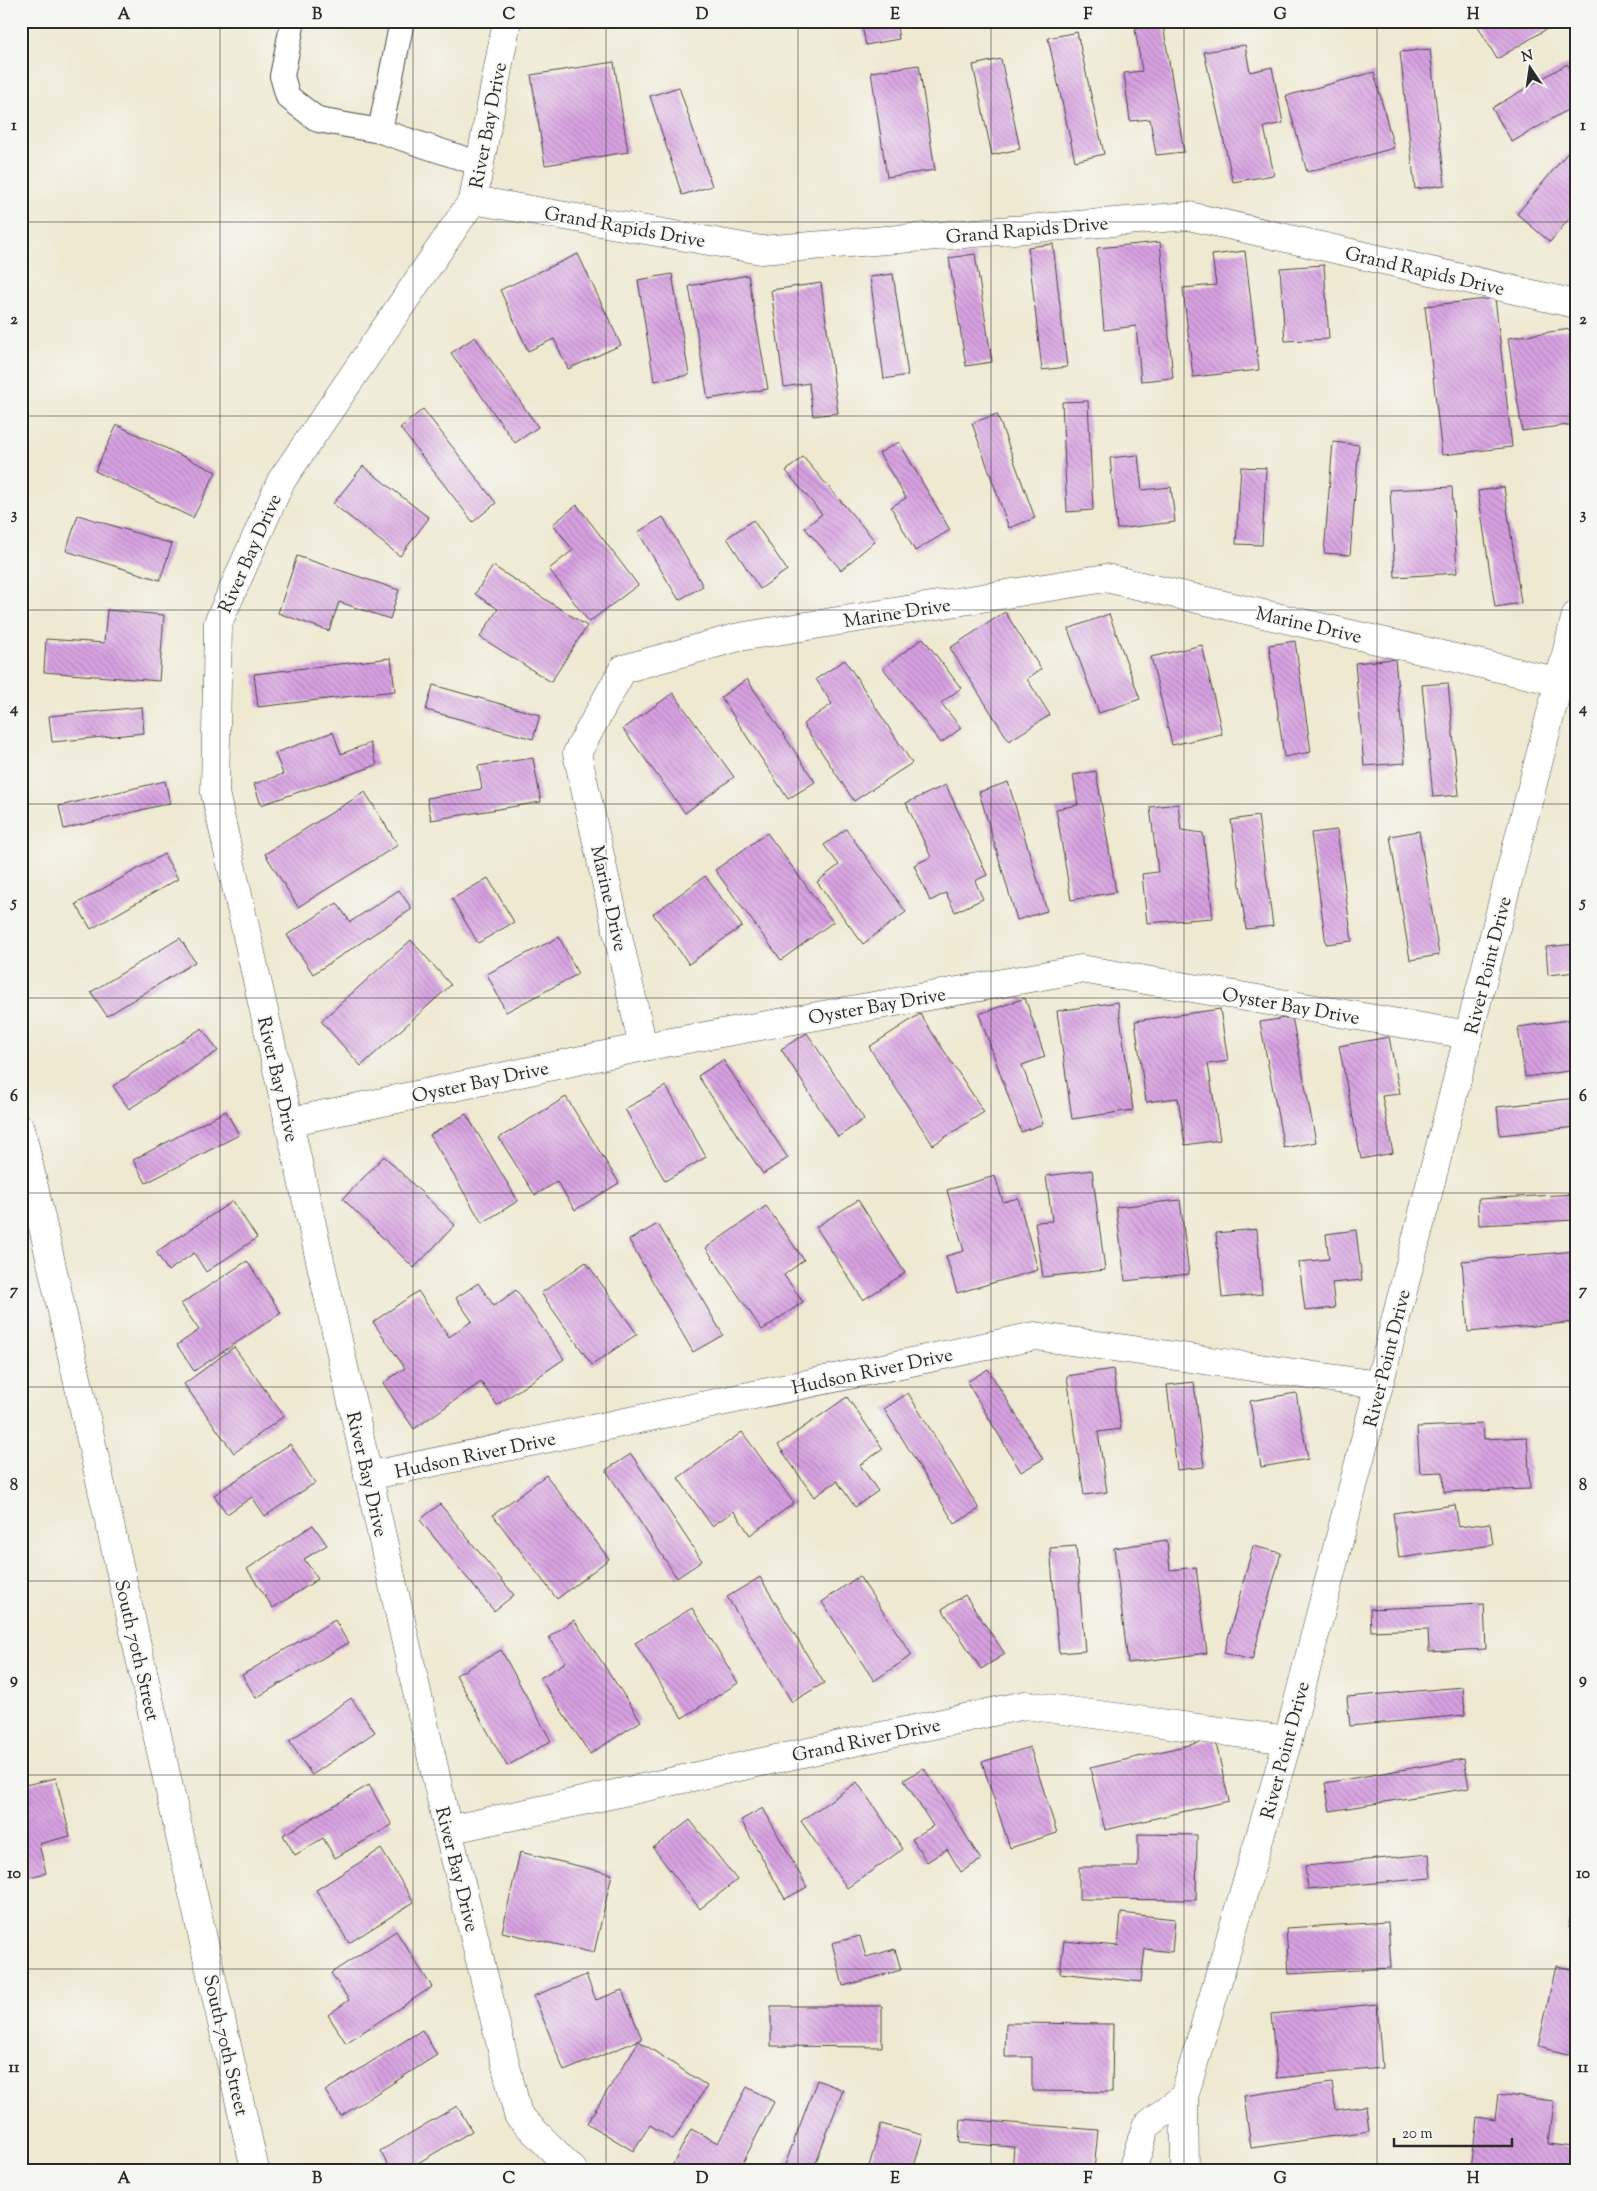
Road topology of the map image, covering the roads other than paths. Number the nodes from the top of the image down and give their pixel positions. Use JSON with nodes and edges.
{"nodes":[{"id":1,"x":293,"y":21,"type":"edge"},
{"id":2,"x":402,"y":21,"type":"edge"},
{"id":3,"x":507,"y":21,"type":"edge"},
{"id":4,"x":380,"y":131,"type":"junction"},
{"id":5,"x":480,"y":164,"type":"junction"},
{"id":6,"x":473,"y":200,"type":"junction"},
{"id":7,"x":1576,"y":304,"type":"edge"},
{"id":8,"x":1576,"y":615,"type":"edge"},
{"id":9,"x":1560,"y":682,"type":"junction"},
{"id":10,"x":1469,"y":1035,"type":"junction"},
{"id":11,"x":643,"y":1046,"type":"junction"},
{"id":12,"x":288,"y":1122,"type":"junction"},
{"id":13,"x":21,"y":1129,"type":"edge"},
{"id":14,"x":1379,"y":1385,"type":"junction"},
{"id":15,"x":368,"y":1476,"type":"junction"},
{"id":16,"x":1288,"y":1740,"type":"junction"},
{"id":17,"x":448,"y":1830,"type":"junction"},
{"id":18,"x":1184,"y":2097,"type":"junction"},
{"id":19,"x":255,"y":2170,"type":"edge"},
{"id":20,"x":573,"y":2170,"type":"edge"},
{"id":21,"x":1132,"y":2170,"type":"edge"},
{"id":22,"x":1185,"y":2170,"type":"edge"}],
"edges":[{"from":1,"to":4,"type":"lane"},
{"from":2,"to":4,"type":"lane"},
{"from":3,"to":5,"type":"street","name":"River Bay Drive"},
{"from":4,"to":5,"type":"lane"},
{"from":5,"to":6,"type":"street","name":"River Bay Drive"},
{"from":6,"to":7,"type":"street","name":"Grand Rapids Drive"},
{"from":6,"to":12,"type":"street","name":"River Bay Drive"},
{"from":8,"to":9,"type":"street","name":"River Point Drive"},
{"from":9,"to":10,"type":"street","name":"River Point Drive"},
{"from":9,"to":11,"type":"street","name":"Marine Drive"},
{"from":10,"to":11,"type":"street","name":"Oyster Bay Drive"},
{"from":10,"to":14,"type":"street","name":"River Point Drive"},
{"from":11,"to":12,"type":"street","name":"Oyster Bay Drive"},
{"from":12,"to":15,"type":"street","name":"River Bay Drive"},
{"from":13,"to":19,"type":"street","name":"South 70th Street"},
{"from":14,"to":15,"type":"street","name":"Hudson River Drive"},
{"from":14,"to":16,"type":"street","name":"River Point Drive"},
{"from":15,"to":17,"type":"street","name":"River Bay Drive"},
{"from":16,"to":17,"type":"street","name":"Grand River Drive"},
{"from":16,"to":18,"type":"street","name":"River Point Drive"},
{"from":17,"to":20,"type":"street","name":"River Bay Drive"},
{"from":18,"to":21,"type":"street"},
{"from":18,"to":22,"type":"street","name":"River Point Drive"}]}
